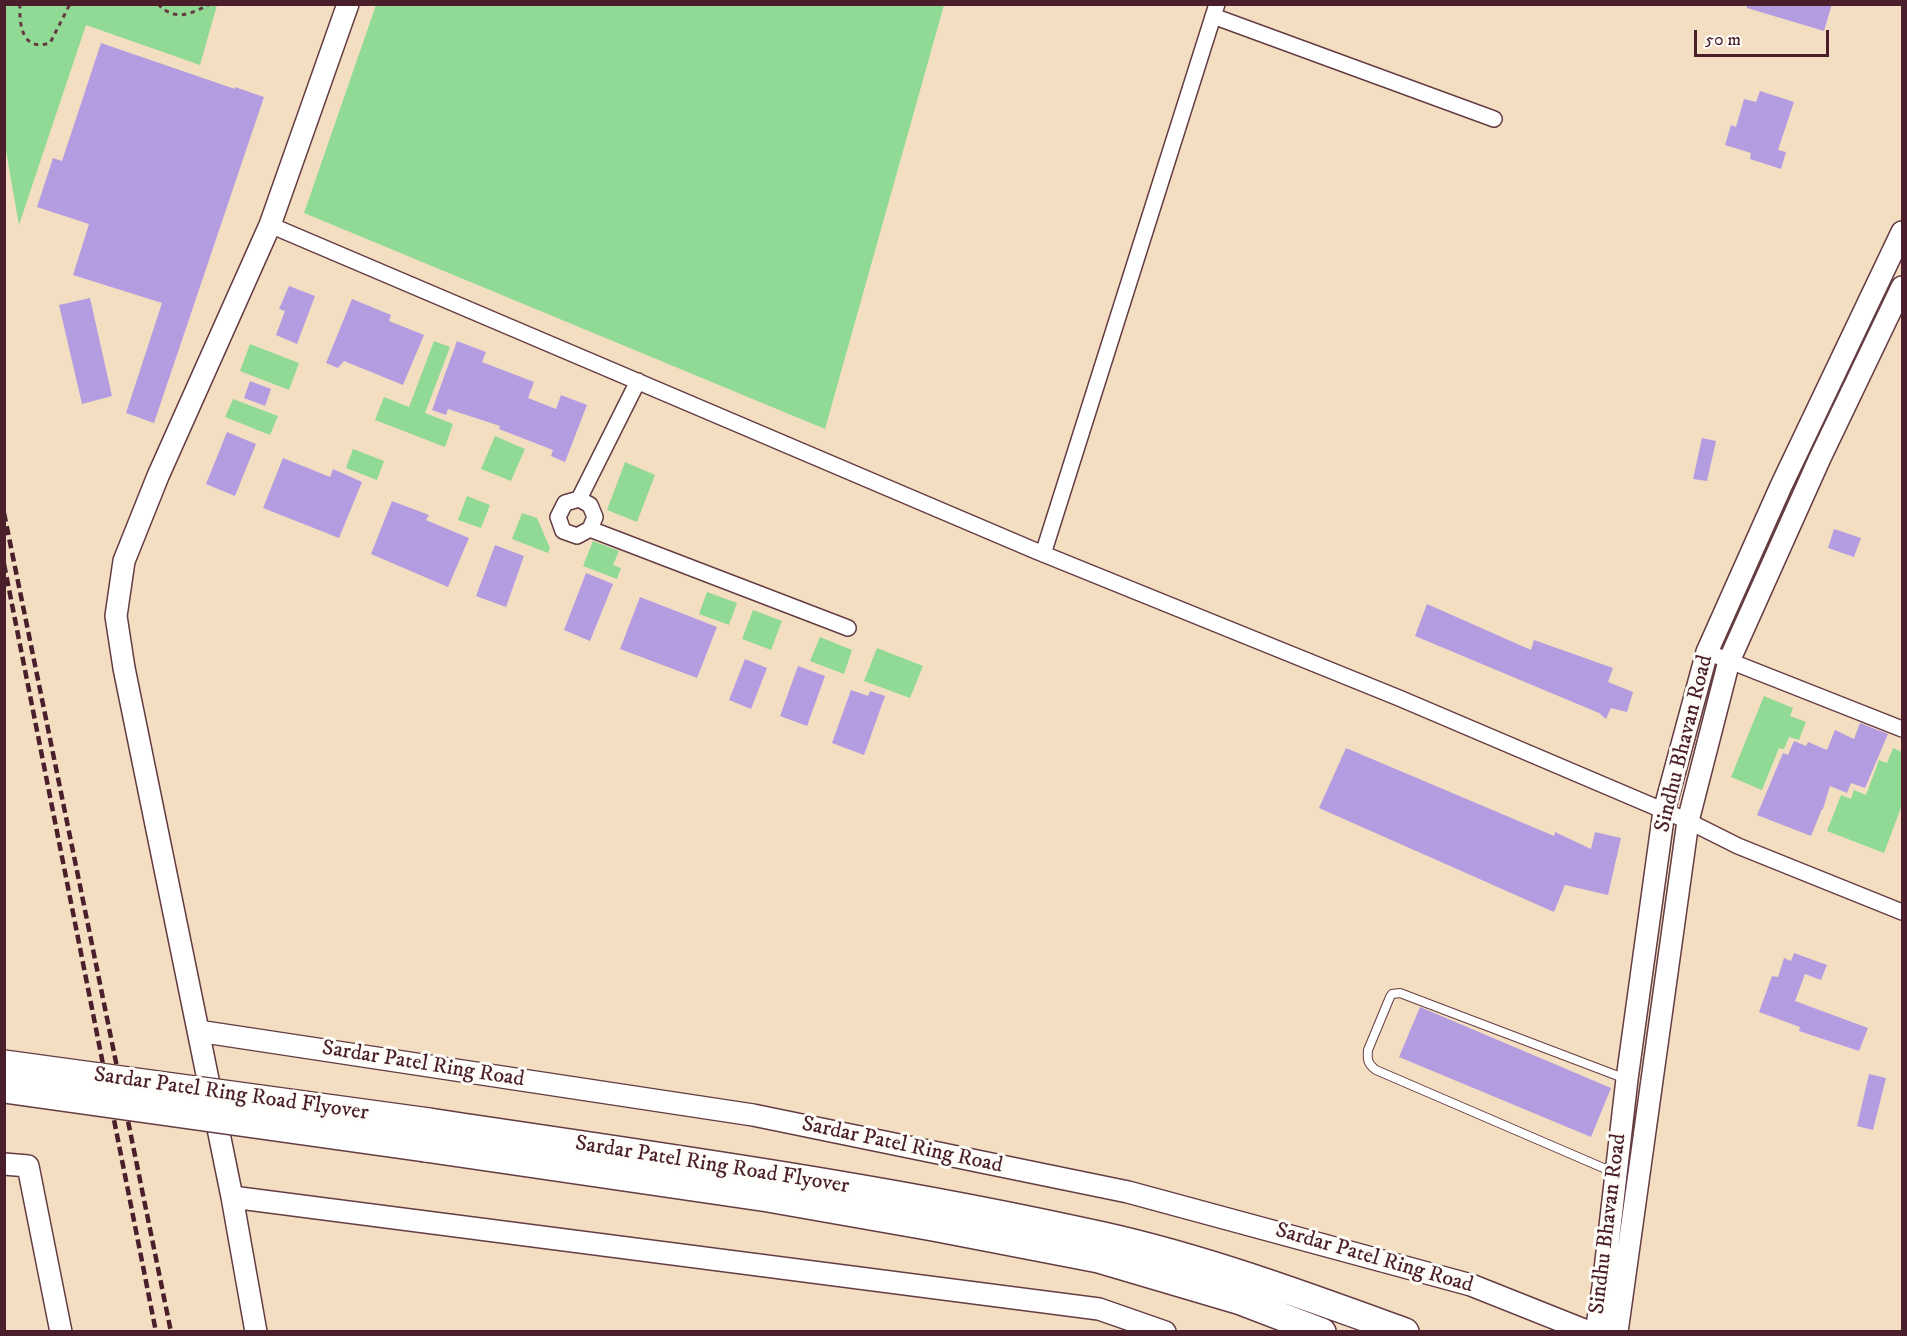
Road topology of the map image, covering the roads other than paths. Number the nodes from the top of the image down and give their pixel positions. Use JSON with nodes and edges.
{"nodes":[{"id":1,"x":348,"y":4,"type":"edge"},
{"id":2,"x":1215,"y":10,"type":"edge"},
{"id":3,"x":1494,"y":119,"type":"dead end"},
{"id":4,"x":270,"y":225,"type":"junction"},
{"id":5,"x":1902,"y":232,"type":"edge"},
{"id":6,"x":1902,"y":286,"type":"edge"},
{"id":7,"x":638,"y":381,"type":"junction"},
{"id":8,"x":579,"y":499,"type":"junction"},
{"id":9,"x":590,"y":529,"type":"junction"},
{"id":10,"x":1043,"y":554,"type":"junction"},
{"id":11,"x":848,"y":628,"type":"dead end"},
{"id":12,"x":1707,"y":652,"type":"junction"},
{"id":13,"x":1729,"y":660,"type":"junction"},
{"id":14,"x":1902,"y":729,"type":"edge"},
{"id":15,"x":1664,"y":810,"type":"junction"},
{"id":16,"x":1688,"y":821,"type":"junction"},
{"id":17,"x":1902,"y":912,"type":"edge"},
{"id":18,"x":198,"y":1031,"type":"junction"},
{"id":19,"x":4,"y":1064,"type":"edge"},
{"id":20,"x":1627,"y":1079,"type":"junction"},
{"id":21,"x":4,"y":1089,"type":"edge"},
{"id":22,"x":4,"y":1164,"type":"edge"},
{"id":23,"x":1616,"y":1174,"type":"junction"},
{"id":24,"x":232,"y":1197,"type":"junction"},
{"id":25,"x":1241,"y":1287,"type":"junction"},
{"id":26,"x":61,"y":1332,"type":"edge"},
{"id":27,"x":256,"y":1332,"type":"edge"},
{"id":28,"x":1165,"y":1332,"type":"edge"},
{"id":29,"x":1322,"y":1332,"type":"edge"},
{"id":30,"x":1405,"y":1332,"type":"edge"},
{"id":31,"x":1589,"y":1332,"type":"edge"},
{"id":32,"x":1596,"y":1332,"type":"edge"},
{"id":33,"x":1617,"y":1332,"type":"edge"}],
"edges":[{"from":1,"to":4,"type":"street"},
{"from":2,"to":3,"type":"street"},
{"from":2,"to":10,"type":"street"},
{"from":4,"to":7,"type":"street"},
{"from":4,"to":18,"type":"street"},
{"from":5,"to":12,"type":"street","name":"Sindhu Bhavan Road"},
{"from":6,"to":13,"type":"street","name":"Sindhu Bhavan Road"},
{"from":7,"to":8,"type":"street"},
{"from":7,"to":10,"type":"street"},
{"from":8,"to":9,"type":"street"},
{"from":8,"to":9,"type":"street"},
{"from":9,"to":11,"type":"street"},
{"from":10,"to":15,"type":"street"},
{"from":12,"to":13,"type":"street"},
{"from":12,"to":15,"type":"street","name":"Sindhu Bhavan Road"},
{"from":13,"to":14,"type":"street"},
{"from":13,"to":16,"type":"street","name":"Sindhu Bhavan Road"},
{"from":15,"to":16,"type":"street"},
{"from":15,"to":20,"type":"street","name":"Sindhu Bhavan Road"},
{"from":16,"to":17,"type":"street"},
{"from":16,"to":33,"type":"street","name":"Sindhu Bhavan Road"},
{"from":18,"to":24,"type":"street"},
{"from":18,"to":31,"type":"street","name":"Sardar Patel Ring Road"},
{"from":19,"to":25,"type":"highway","name":"Sardar Patel Ring Road Flyover","bridge":true},
{"from":20,"to":23,"type":"street","name":"Sindhu Bhavan Road"},
{"from":20,"to":23,"type":"lane"},
{"from":21,"to":25,"type":"highway","name":"Sardar Patel Ring Road Flyover","bridge":true},
{"from":22,"to":26,"type":"street"},
{"from":23,"to":32,"type":"street","name":"Sindhu Bhavan Road"},
{"from":24,"to":27,"type":"street"},
{"from":24,"to":28,"type":"street"},
{"from":25,"to":29,"type":"highway","name":"Sardar Patel Ring Road Flyover"},
{"from":25,"to":30,"type":"highway","name":"Sardar Patel Ring Road Flyover"}]}
